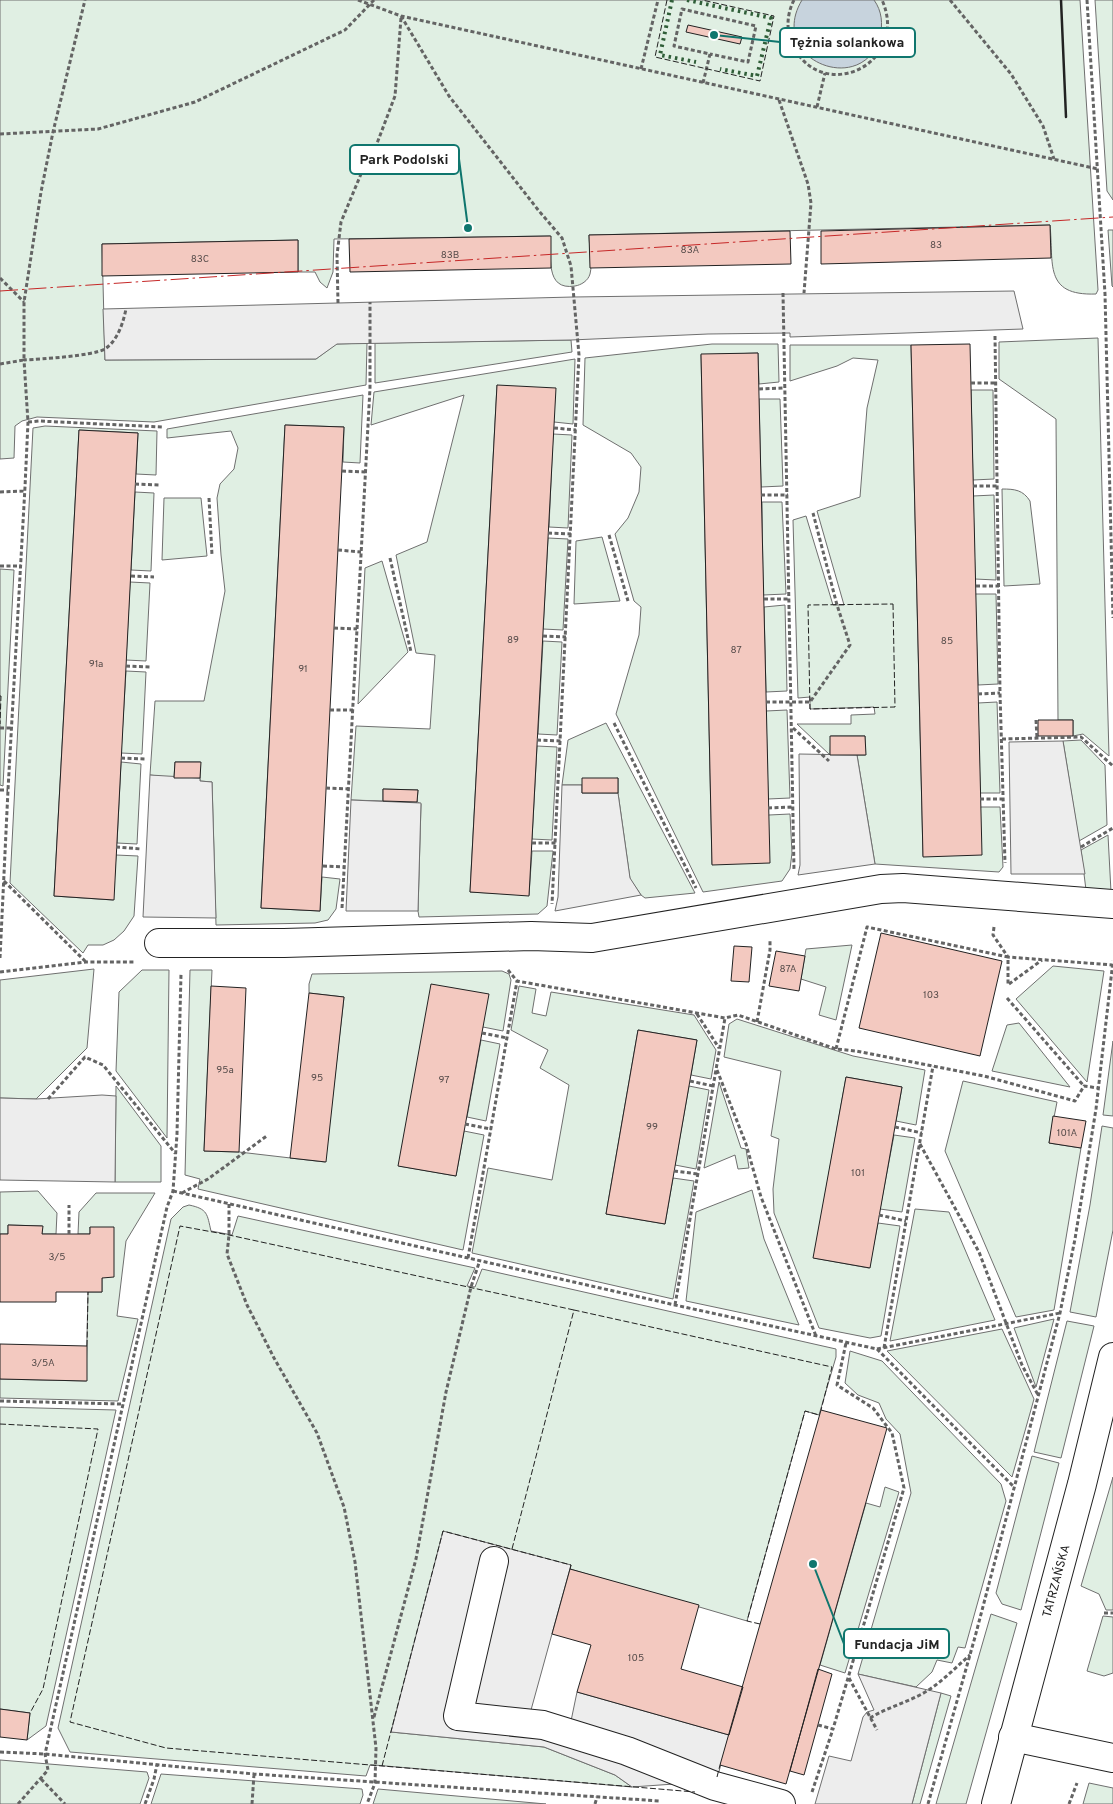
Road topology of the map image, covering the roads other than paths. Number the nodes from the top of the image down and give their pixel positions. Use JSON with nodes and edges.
{"nodes":[{"id":1,"x":1113,"y":904,"type":"edge"},
{"id":2,"x":159,"y":943,"type":"dead end"},
{"id":3,"x":1113,"y":1357,"type":"edge"},
{"id":4,"x":494,"y":1561,"type":"dead end"},
{"id":5,"x":1013,"y":1737,"type":"junction"},
{"id":6,"x":1113,"y":1758,"type":"edge"},
{"id":7,"x":781,"y":1804,"type":"edge"},
{"id":8,"x":996,"y":1804,"type":"edge"}],
"edges":[{"from":1,"to":2,"type":"street"},
{"from":3,"to":5,"type":"street","name":"TATRZAŃSKA"},
{"from":4,"to":7,"type":"street"},
{"from":5,"to":6,"type":"street"},
{"from":5,"to":8,"type":"street","name":"TATRZAŃSKA"}]}
